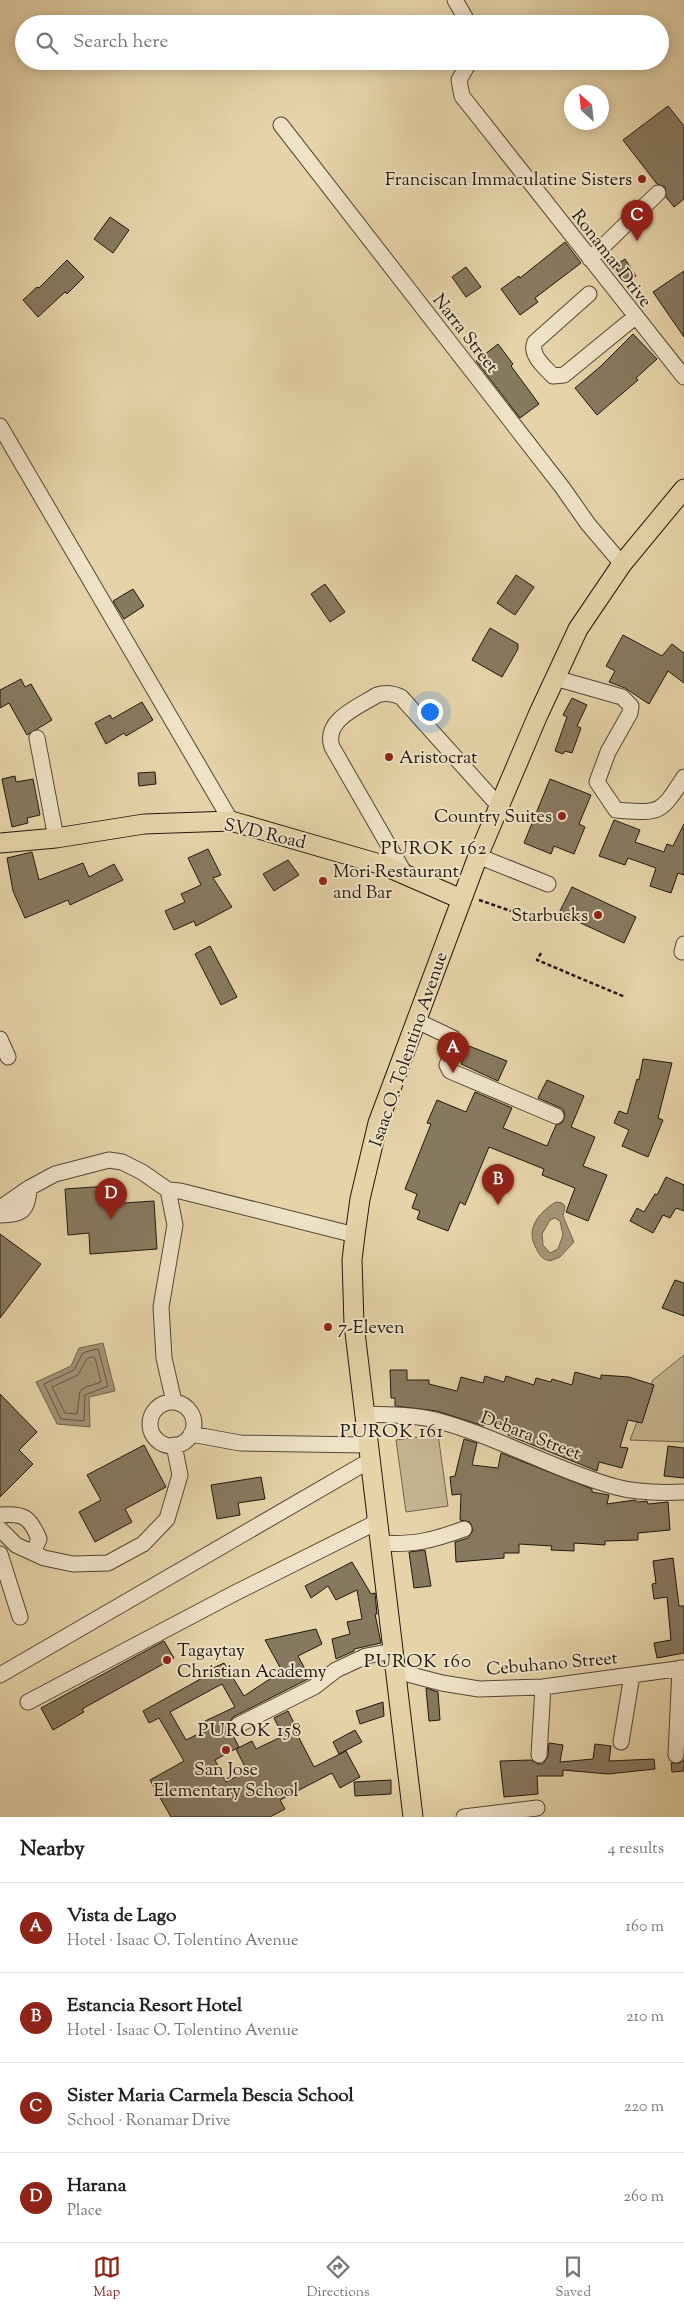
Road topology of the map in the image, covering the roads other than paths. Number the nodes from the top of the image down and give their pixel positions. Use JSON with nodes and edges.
{"nodes":[{"id":1,"x":455,"y":0,"type":"edge"},
{"id":2,"x":464,"y":15,"type":"edge"},
{"id":3,"x":465,"y":70,"type":"edge"},
{"id":4,"x":281,"y":125,"type":"dead end"},
{"id":5,"x":658,"y":194,"type":"dead end"},
{"id":6,"x":590,"y":259,"type":"junction"},
{"id":7,"x":589,"y":294,"type":"dead end"},
{"id":8,"x":635,"y":317,"type":"junction"},
{"id":9,"x":684,"y":377,"type":"edge"},
{"id":10,"x":0,"y":426,"type":"edge"},
{"id":11,"x":684,"y":489,"type":"edge"},
{"id":12,"x":622,"y":564,"type":"junction"},
{"id":13,"x":555,"y":678,"type":"junction"},
{"id":14,"x":37,"y":738,"type":"dead end"},
{"id":15,"x":684,"y":778,"type":"edge"},
{"id":16,"x":499,"y":806,"type":"junction"},
{"id":17,"x":232,"y":821,"type":"junction"},
{"id":18,"x":56,"y":838,"type":"junction"},
{"id":19,"x":0,"y":844,"type":"edge"},
{"id":20,"x":478,"y":856,"type":"junction"},
{"id":21,"x":405,"y":874,"type":"junction"},
{"id":22,"x":548,"y":884,"type":"dead end"},
{"id":23,"x":462,"y":897,"type":"junction"},
{"id":24,"x":416,"y":1020,"type":"junction"},
{"id":25,"x":0,"y":1039,"type":"edge"},
{"id":26,"x":8,"y":1058,"type":"dead end"},
{"id":27,"x":556,"y":1116,"type":"dead end"},
{"id":28,"x":29,"y":1188,"type":"junction"},
{"id":29,"x":168,"y":1190,"type":"junction"},
{"id":30,"x":0,"y":1208,"type":"edge"},
{"id":31,"x":0,"y":1215,"type":"edge"},
{"id":32,"x":355,"y":1235,"type":"junction"},
{"id":33,"x":174,"y":1402,"type":"junction"},
{"id":34,"x":363,"y":1414,"type":"junction"},
{"id":35,"x":191,"y":1434,"type":"junction"},
{"id":36,"x":174,"y":1445,"type":"junction"},
{"id":37,"x":368,"y":1453,"type":"junction"},
{"id":38,"x":684,"y":1492,"type":"edge"},
{"id":39,"x":684,"y":1496,"type":"edge"},
{"id":40,"x":0,"y":1515,"type":"edge"},
{"id":41,"x":376,"y":1518,"type":"junction"},
{"id":42,"x":0,"y":1529,"type":"edge"},
{"id":43,"x":464,"y":1529,"type":"dead end"},
{"id":44,"x":379,"y":1543,"type":"junction"},
{"id":45,"x":33,"y":1553,"type":"junction"},
{"id":46,"x":0,"y":1554,"type":"edge"},
{"id":47,"x":20,"y":1617,"type":"dead end"},
{"id":48,"x":393,"y":1651,"type":"junction"},
{"id":49,"x":682,"y":1668,"type":"edge"},
{"id":50,"x":396,"y":1671,"type":"junction"},
{"id":51,"x":0,"y":1675,"type":"edge"},
{"id":52,"x":632,"y":1675,"type":"junction"},
{"id":53,"x":543,"y":1687,"type":"junction"},
{"id":54,"x":28,"y":1702,"type":"dead end"},
{"id":55,"x":238,"y":1725,"type":"dead end"},
{"id":56,"x":621,"y":1742,"type":"dead end"},
{"id":57,"x":539,"y":1755,"type":"dead end"},
{"id":58,"x":676,"y":1755,"type":"dead end"},
{"id":59,"x":537,"y":1808,"type":"dead end"},
{"id":60,"x":488,"y":1816,"type":"edge"},
{"id":61,"x":413,"y":1817,"type":"edge"},
{"id":62,"x":465,"y":1817,"type":"edge"}],
"edges":[{"from":1,"to":2,"type":"street"},
{"from":3,"to":6,"type":"street","name":"Ronamar Drive"},
{"from":4,"to":12,"type":"street","name":"Narra Street"},
{"from":5,"to":6,"type":"street"},
{"from":6,"to":8,"type":"street","name":"Ronamar Drive"},
{"from":7,"to":8,"type":"street"},
{"from":8,"to":9,"type":"street","name":"Ronamar Drive"},
{"from":10,"to":17,"type":"street"},
{"from":11,"to":12,"type":"main road","name":"Isaac O. Tolentino Avenue"},
{"from":12,"to":13,"type":"main road","name":"Isaac O. Tolentino Avenue"},
{"from":13,"to":15,"type":"street"},
{"from":13,"to":16,"type":"main road","name":"Isaac O. Tolentino Avenue"},
{"from":14,"to":18,"type":"street"},
{"from":16,"to":20,"type":"main road","name":"Isaac O. Tolentino Avenue"},
{"from":16,"to":21,"type":"street"},
{"from":17,"to":18,"type":"main road","name":"SVD Road"},
{"from":17,"to":21,"type":"main road","name":"SVD Road"},
{"from":18,"to":19,"type":"main road","name":"SVD Road"},
{"from":20,"to":22,"type":"street"},
{"from":20,"to":23,"type":"main road","name":"Isaac O. Tolentino Avenue"},
{"from":21,"to":23,"type":"main road","name":"SVD Road"},
{"from":23,"to":24,"type":"main road","name":"Isaac O. Tolentino Avenue"},
{"from":24,"to":27,"type":"street"},
{"from":24,"to":32,"type":"main road","name":"Isaac O. Tolentino Avenue"},
{"from":25,"to":26,"type":"street"},
{"from":28,"to":29,"type":"street"},
{"from":28,"to":30,"type":"street"},
{"from":28,"to":31,"type":"street"},
{"from":29,"to":32,"type":"street"},
{"from":29,"to":33,"type":"street"},
{"from":32,"to":34,"type":"main road","name":"Isaac O. Tolentino Avenue"},
{"from":33,"to":35,"type":"street"},
{"from":33,"to":36,"type":"street"},
{"from":34,"to":37,"type":"main road","name":"Isaac O. Tolentino Avenue"},
{"from":34,"to":38,"type":"street","name":"Debara Street"},
{"from":35,"to":36,"type":"street"},
{"from":35,"to":37,"type":"street"},
{"from":36,"to":45,"type":"street"},
{"from":37,"to":41,"type":"main road","name":"Isaac O. Tolentino Avenue"},
{"from":37,"to":51,"type":"street"},
{"from":38,"to":39,"type":"street"},
{"from":40,"to":45,"type":"street"},
{"from":41,"to":44,"type":"main road","name":"Isaac O. Tolentino Avenue"},
{"from":41,"to":54,"type":"street"},
{"from":42,"to":45,"type":"street"},
{"from":43,"to":44,"type":"street"},
{"from":44,"to":48,"type":"main road","name":"Isaac O. Tolentino Avenue"},
{"from":46,"to":47,"type":"street"},
{"from":48,"to":50,"type":"main road","name":"Isaac O. Tolentino Avenue"},
{"from":48,"to":55,"type":"street"},
{"from":49,"to":52,"type":"street","name":"Cebuhano Street"},
{"from":49,"to":58,"type":"street"},
{"from":50,"to":53,"type":"street","name":"Cebuhano Street"},
{"from":50,"to":61,"type":"main road","name":"Isaac O. Tolentino Avenue"},
{"from":52,"to":53,"type":"street","name":"Cebuhano Street"},
{"from":52,"to":56,"type":"street"},
{"from":53,"to":57,"type":"street"},
{"from":59,"to":60,"type":"street"},
{"from":60,"to":62,"type":"street"}]}
